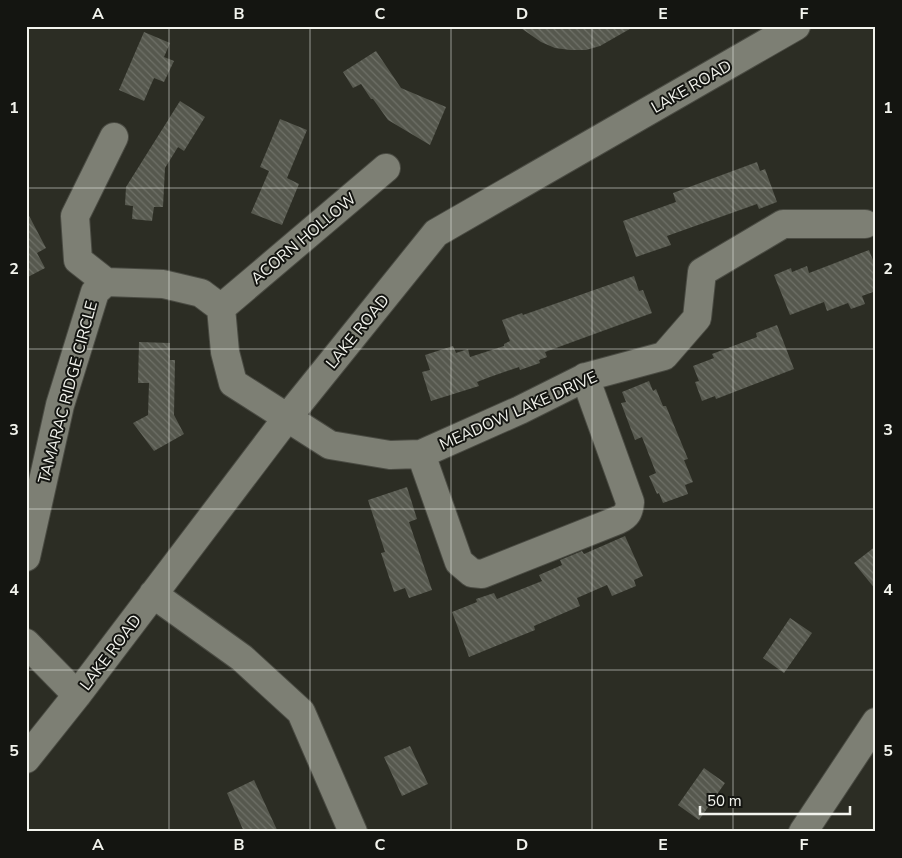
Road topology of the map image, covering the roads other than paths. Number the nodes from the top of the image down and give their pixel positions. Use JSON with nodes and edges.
{"nodes":[{"id":1,"x":796,"y":26,"type":"edge"},
{"id":2,"x":114,"y":137,"type":"dead end"},
{"id":3,"x":386,"y":168,"type":"dead end"},
{"id":4,"x":866,"y":224,"type":"dead end"},
{"id":5,"x":106,"y":282,"type":"junction"},
{"id":6,"x":221,"y":308,"type":"junction"},
{"id":7,"x":585,"y":377,"type":"junction"},
{"id":8,"x":286,"y":418,"type":"junction"},
{"id":9,"x":421,"y":454,"type":"junction"},
{"id":10,"x":26,"y":557,"type":"edge"},
{"id":11,"x":153,"y":594,"type":"junction"},
{"id":12,"x":26,"y":643,"type":"edge"},
{"id":13,"x":77,"y":695,"type":"junction"},
{"id":14,"x":876,"y":722,"type":"edge"},
{"id":15,"x":26,"y":759,"type":"edge"},
{"id":16,"x":353,"y":832,"type":"edge"},
{"id":17,"x":803,"y":832,"type":"edge"}],
"edges":[{"from":1,"to":8,"type":"street","name":"LAKE ROAD"},
{"from":2,"to":5,"type":"street"},
{"from":3,"to":6,"type":"street","name":"ACORN HOLLOW"},
{"from":4,"to":7,"type":"street","name":"MEADOW LAKE DRIVE"},
{"from":5,"to":6,"type":"street","name":"TAMARAC RIDGE CIRCLE"},
{"from":5,"to":10,"type":"street","name":"TAMARAC RIDGE CIRCLE"},
{"from":6,"to":8,"type":"street"},
{"from":7,"to":9,"type":"street","name":"MEADOW LAKE DRIVE"},
{"from":7,"to":9,"type":"street"},
{"from":8,"to":9,"type":"street","name":"MEADOW LAKE DRIVE"},
{"from":8,"to":11,"type":"street","name":"LAKE ROAD"},
{"from":11,"to":13,"type":"street","name":"LAKE ROAD"},
{"from":11,"to":16,"type":"street"},
{"from":12,"to":13,"type":"street"},
{"from":13,"to":15,"type":"street","name":"LAKE ROAD"},
{"from":14,"to":17,"type":"street"}]}
